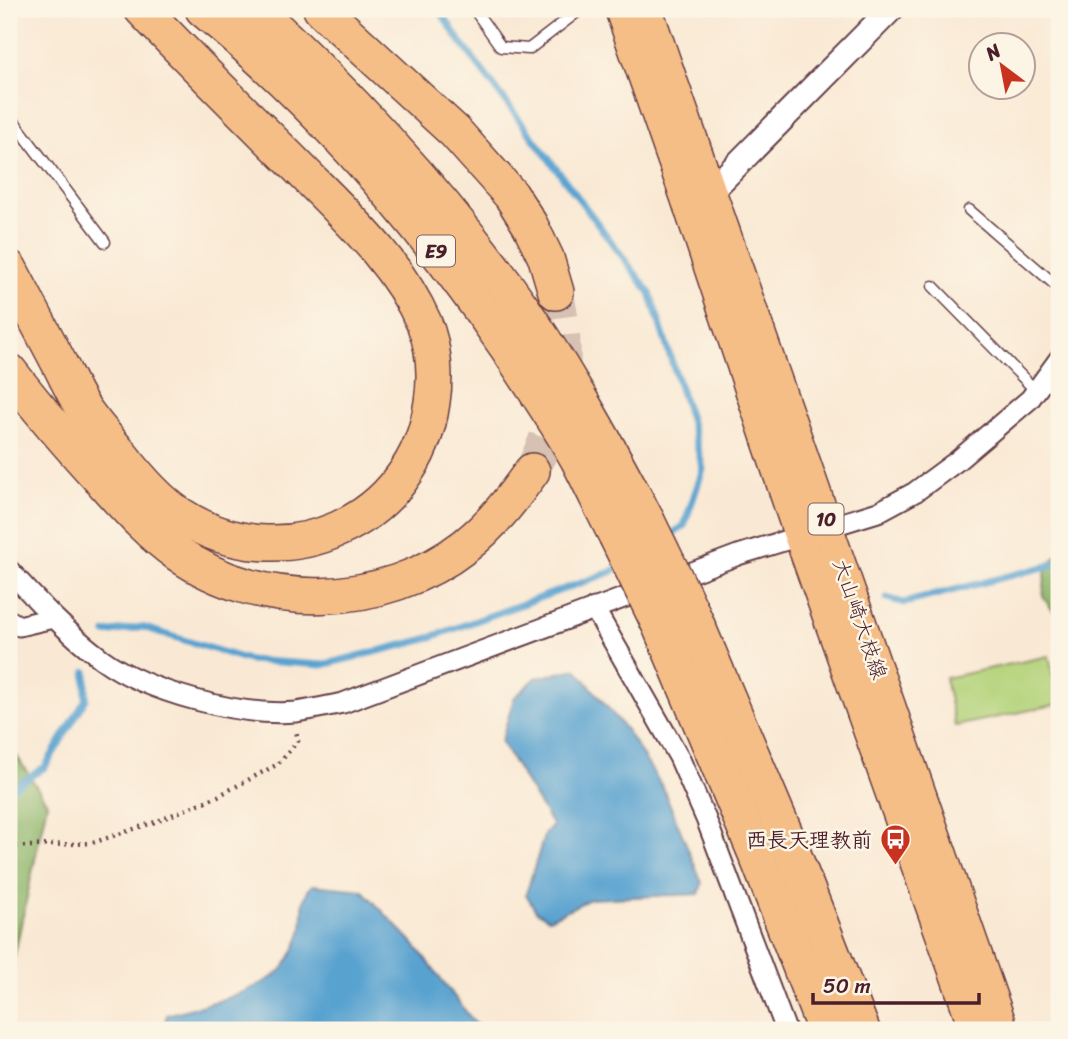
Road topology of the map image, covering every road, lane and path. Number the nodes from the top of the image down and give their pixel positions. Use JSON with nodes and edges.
{"nodes":[{"id":1,"x":142,"y":9,"type":"edge"},
{"id":2,"x":203,"y":9,"type":"edge"},
{"id":3,"x":255,"y":9,"type":"edge"},
{"id":4,"x":321,"y":9,"type":"edge"},
{"id":5,"x":474,"y":9,"type":"edge"},
{"id":6,"x":580,"y":9,"type":"edge"},
{"id":7,"x":620,"y":9,"type":"edge"},
{"id":8,"x":648,"y":9,"type":"edge"},
{"id":9,"x":891,"y":9,"type":"edge"},
{"id":10,"x":9,"y":115,"type":"edge"},
{"id":11,"x":699,"y":194,"type":"junction"},
{"id":12,"x":969,"y":211,"type":"dead end"},
{"id":13,"x":105,"y":242,"type":"dead end"},
{"id":14,"x":9,"y":268,"type":"edge"},
{"id":15,"x":933,"y":286,"type":"dead end"},
{"id":16,"x":1059,"y":288,"type":"edge"},
{"id":17,"x":556,"y":292,"type":"tunnel mouth"},
{"id":18,"x":9,"y":308,"type":"edge"},
{"id":19,"x":1059,"y":359,"type":"edge"},
{"id":20,"x":9,"y":371,"type":"edge"},
{"id":21,"x":9,"y":383,"type":"edge"},
{"id":22,"x":1037,"y":391,"type":"junction"},
{"id":23,"x":81,"y":405,"type":"junction"},
{"id":24,"x":48,"y":422,"type":"junction"},
{"id":25,"x":531,"y":471,"type":"tunnel mouth"},
{"id":26,"x":828,"y":526,"type":"junction"},
{"id":27,"x":799,"y":536,"type":"junction"},
{"id":28,"x":9,"y":570,"type":"edge"},
{"id":29,"x":594,"y":608,"type":"junction"},
{"id":30,"x":53,"y":618,"type":"junction"},
{"id":31,"x":9,"y":620,"type":"edge"},
{"id":32,"x":295,"y":712,"type":"junction"},
{"id":33,"x":9,"y":847,"type":"edge"},
{"id":34,"x":786,"y":1030,"type":"edge"},
{"id":35,"x":825,"y":1030,"type":"edge"},
{"id":36,"x":862,"y":1030,"type":"edge"},
{"id":37,"x":975,"y":1030,"type":"edge"},
{"id":38,"x":1003,"y":1030,"type":"edge"}],
"edges":[{"from":1,"to":23,"type":"highway"},
{"from":2,"to":35,"type":"highway","number":"E9","bridge":true},
{"from":3,"to":36,"type":"highway","number":"E9","bridge":true},
{"from":4,"to":17,"type":"highway"},
{"from":5,"to":6,"type":"lane"},
{"from":7,"to":11,"type":"main road","name":"大山崎大枝線","number":"10"},
{"from":8,"to":11,"type":"main road","name":"大山崎大枝線","number":"10"},
{"from":9,"to":11,"type":"street"},
{"from":10,"to":13,"type":"lane"},
{"from":11,"to":26,"type":"main road","name":"大山崎大枝線","number":"10"},
{"from":11,"to":27,"type":"main road","name":"大山崎大枝線","number":"10"},
{"from":12,"to":16,"type":"lane"},
{"from":14,"to":23,"type":"highway"},
{"from":15,"to":22,"type":"lane"},
{"from":18,"to":23,"type":"highway"},
{"from":19,"to":22,"type":"street"},
{"from":20,"to":24,"type":"highway"},
{"from":21,"to":24,"type":"highway"},
{"from":22,"to":26,"type":"street"},
{"from":24,"to":25,"type":"highway"},
{"from":26,"to":27,"type":"street"},
{"from":26,"to":38,"type":"main road","name":"大山崎大枝線","number":"10"},
{"from":27,"to":29,"type":"street"},
{"from":27,"to":37,"type":"main road","name":"大山崎大枝線","number":"10"},
{"from":28,"to":30,"type":"street"},
{"from":29,"to":32,"type":"street"},
{"from":29,"to":34,"type":"street"},
{"from":30,"to":31,"type":"street"},
{"from":30,"to":32,"type":"street"},
{"from":32,"to":33,"type":"path"}]}
